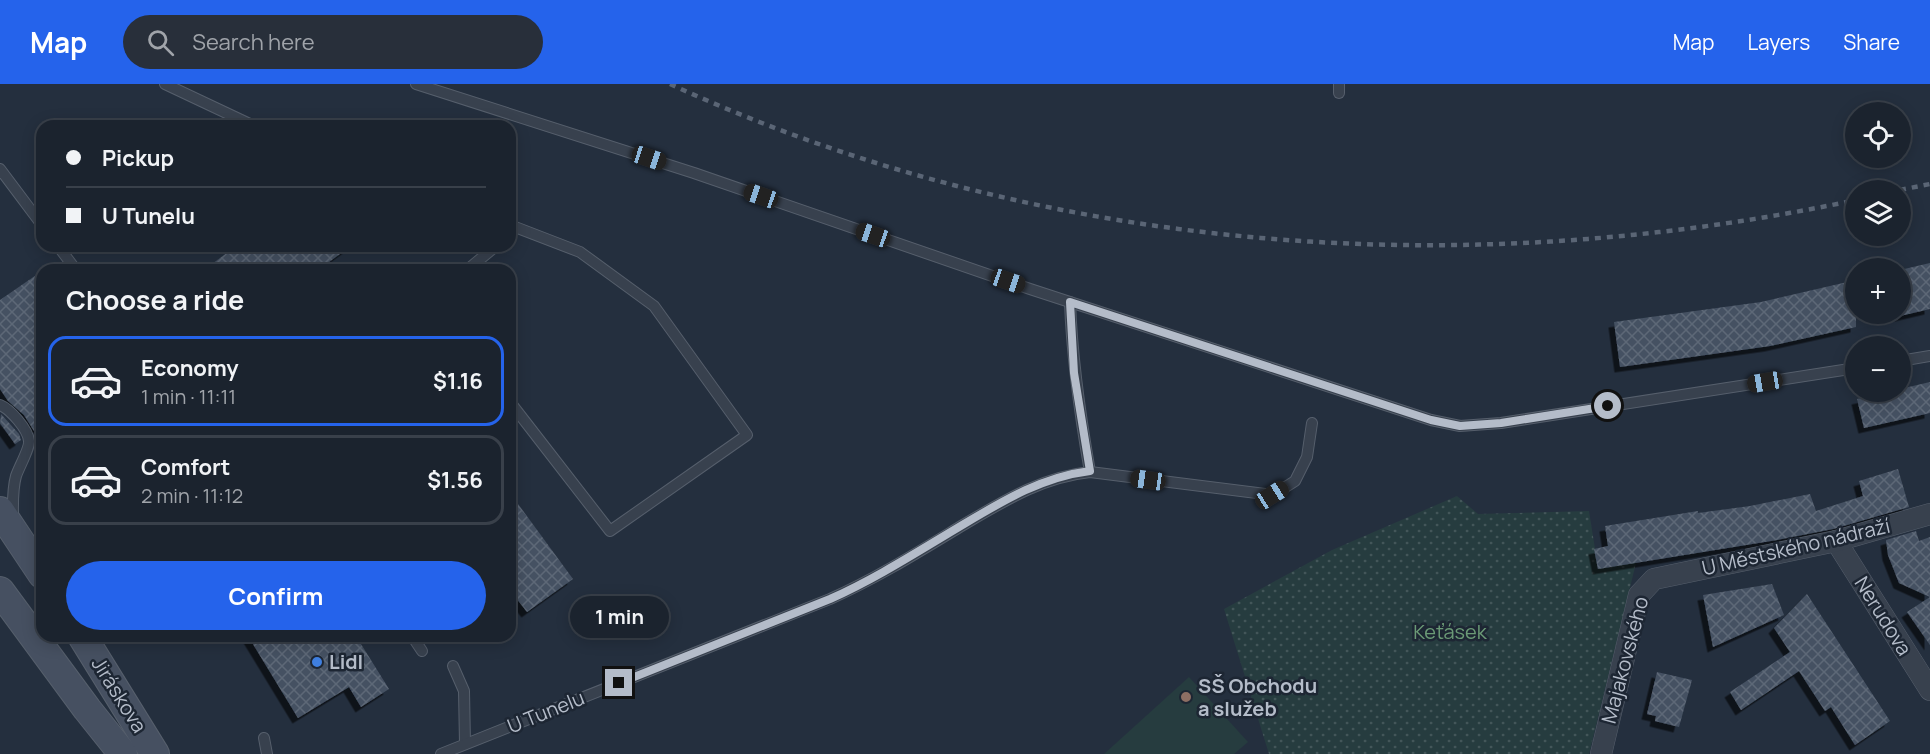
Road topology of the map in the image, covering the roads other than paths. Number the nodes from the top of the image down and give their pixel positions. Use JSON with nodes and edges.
{"nodes":[{"id":1,"x":165,"y":84,"type":"edge"},
{"id":2,"x":416,"y":84,"type":"edge"},
{"id":3,"x":241,"y":120,"type":"edge"},
{"id":4,"x":0,"y":169,"type":"edge"},
{"id":5,"x":36,"y":217,"type":"edge"},
{"id":6,"x":516,"y":230,"type":"edge"},
{"id":7,"x":489,"y":252,"type":"edge"},
{"id":8,"x":474,"y":264,"type":"edge"},
{"id":9,"x":1070,"y":302,"type":"junction"},
{"id":10,"x":1930,"y":356,"type":"edge"},
{"id":11,"x":1911,"y":359,"type":"edge"},
{"id":12,"x":1845,"y":370,"type":"edge"},
{"id":13,"x":0,"y":405,"type":"edge"},
{"id":14,"x":516,"y":410,"type":"edge"},
{"id":15,"x":1312,"y":423,"type":"dead end"},
{"id":16,"x":1090,"y":471,"type":"junction"},
{"id":17,"x":1930,"y":514,"type":"edge"},
{"id":18,"x":6,"y":521,"type":"edge"},
{"id":19,"x":1836,"y":541,"type":"junction"},
{"id":20,"x":36,"y":565,"type":"edge"},
{"id":21,"x":1662,"y":577,"type":"joint"},
{"id":22,"x":0,"y":591,"type":"edge"},
{"id":23,"x":36,"y":640,"type":"edge"},
{"id":24,"x":38,"y":642,"type":"edge"},
{"id":25,"x":86,"y":642,"type":"edge"},
{"id":26,"x":416,"y":642,"type":"edge"},
{"id":27,"x":422,"y":651,"type":"dead end"},
{"id":28,"x":453,"y":666,"type":"dead end"},
{"id":29,"x":1930,"y":690,"type":"edge"},
{"id":30,"x":264,"y":738,"type":"dead end"},
{"id":31,"x":465,"y":744,"type":"junction"},
{"id":32,"x":123,"y":754,"type":"edge"},
{"id":33,"x":155,"y":754,"type":"edge"},
{"id":34,"x":267,"y":754,"type":"edge"},
{"id":35,"x":441,"y":754,"type":"edge"},
{"id":36,"x":1601,"y":754,"type":"edge"}],
"edges":[{"from":1,"to":3,"type":"lane"},
{"from":2,"to":9,"type":"lane"},
{"from":4,"to":5,"type":"lane"},
{"from":6,"to":14,"type":"lane"},
{"from":7,"to":8,"type":"lane"},
{"from":9,"to":12,"type":"lane"},
{"from":9,"to":16,"type":"lane"},
{"from":10,"to":11,"type":"lane"},
{"from":13,"to":18,"type":"lane"},
{"from":15,"to":16,"type":"lane","name":"U Tunelu"},
{"from":16,"to":31,"type":"lane","name":"U Tunelu"},
{"from":17,"to":19,"type":"street","name":"U Městského nádraží"},
{"from":18,"to":20,"type":"main road"},
{"from":19,"to":21,"type":"street","name":"U Městského nádraží"},
{"from":19,"to":29,"type":"street","name":"Nerudova"},
{"from":21,"to":36,"type":"street","name":"Majakovského"},
{"from":22,"to":23,"type":"main road","name":"Jiráskova"},
{"from":24,"to":32,"type":"main road","name":"Jiráskova"},
{"from":25,"to":33,"type":"main road","name":"Jiráskova"},
{"from":26,"to":27,"type":"lane"},
{"from":28,"to":31,"type":"lane"},
{"from":30,"to":34,"type":"lane"},
{"from":31,"to":35,"type":"lane","name":"U Tunelu"}]}
